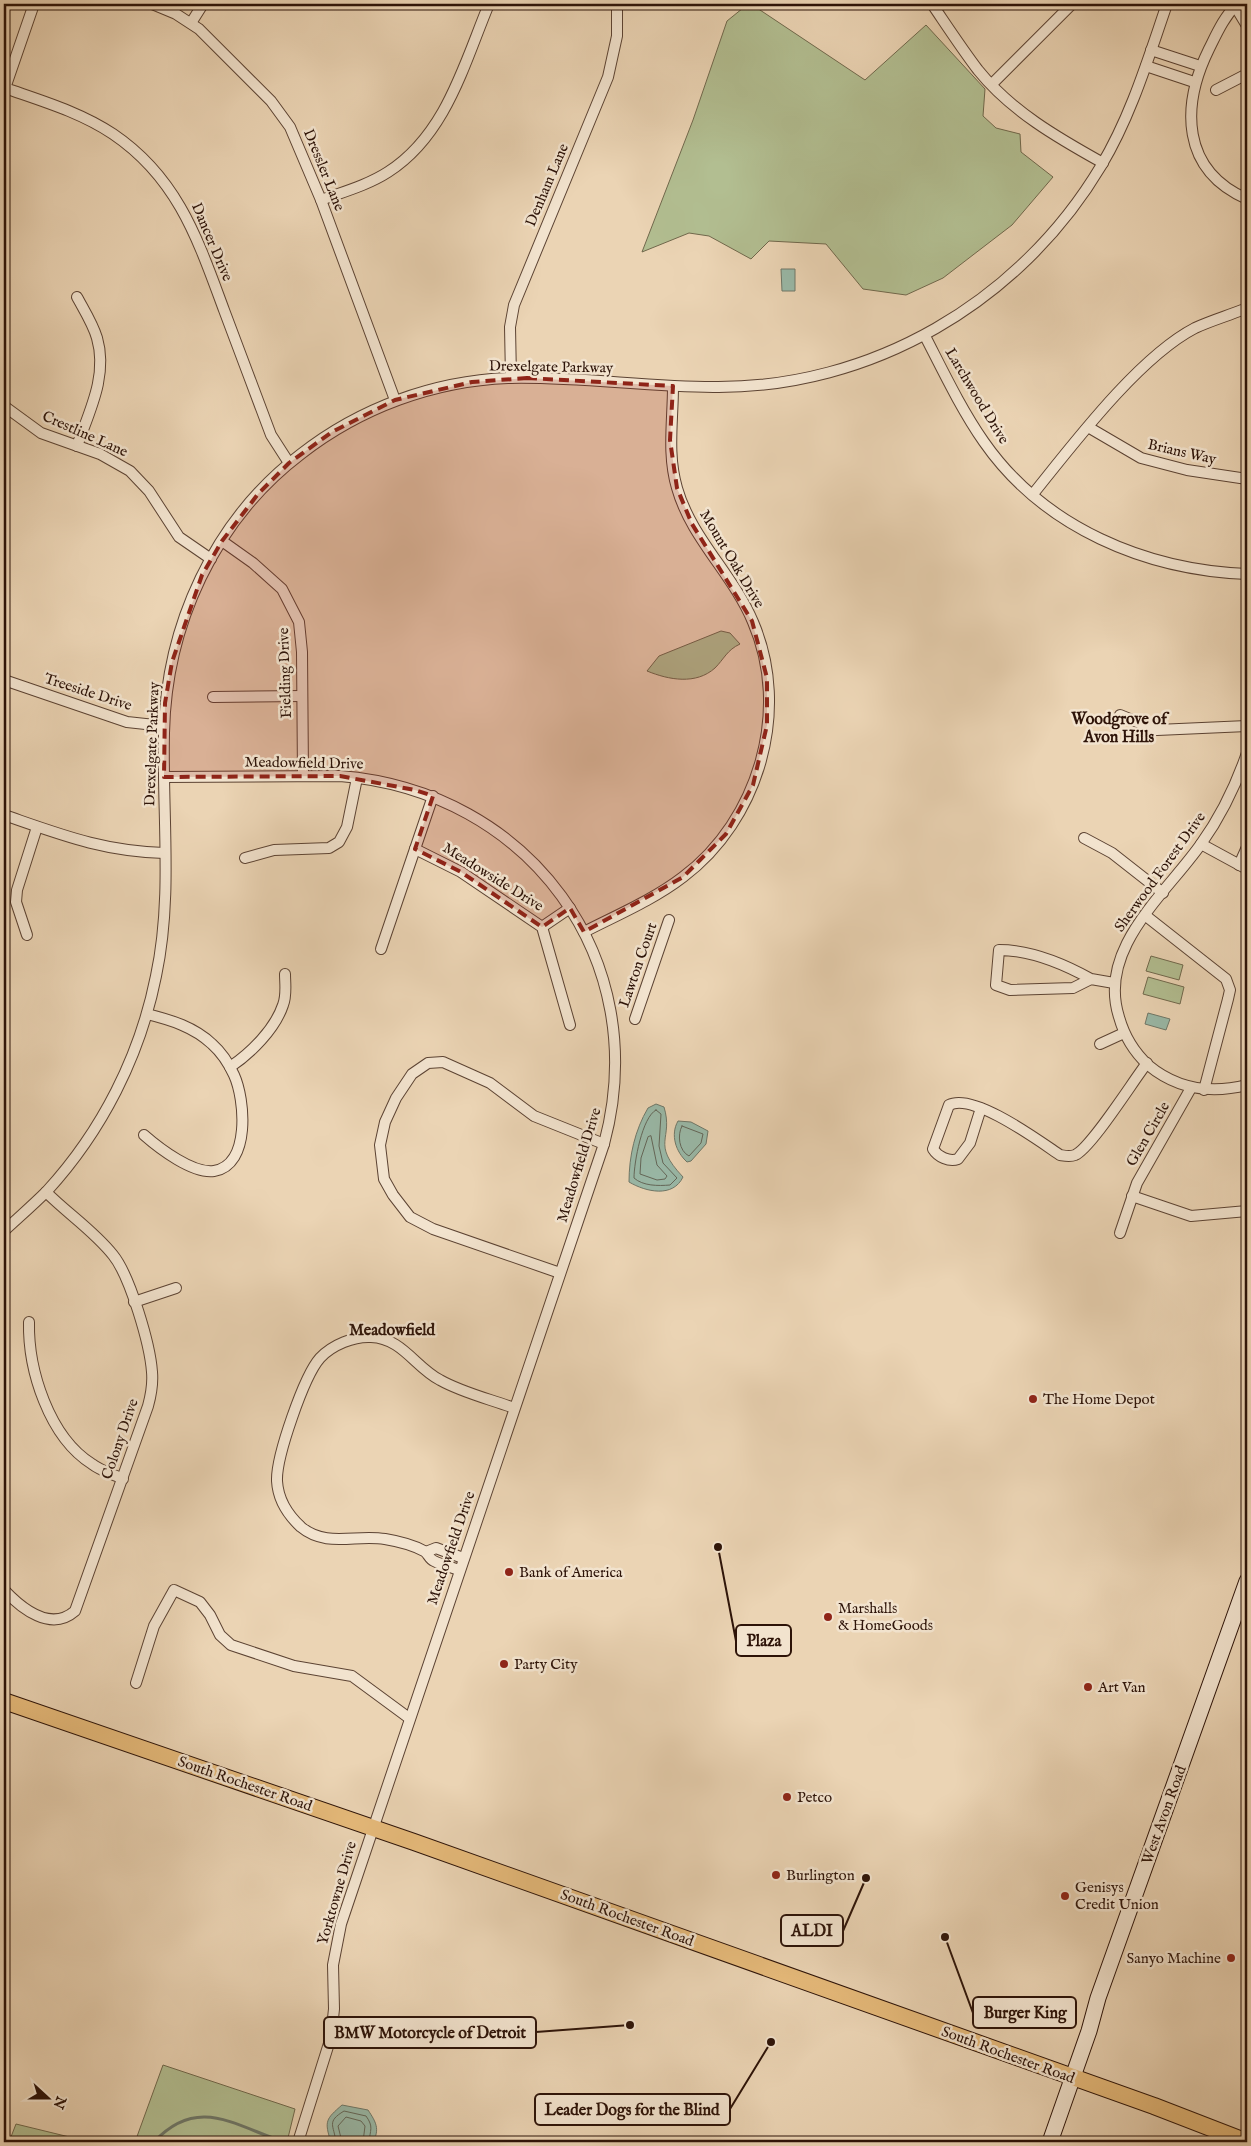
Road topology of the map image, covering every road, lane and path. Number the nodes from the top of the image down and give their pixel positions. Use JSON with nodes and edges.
{"nodes":[{"id":1,"x":34,"y":4,"type":"edge"},
{"id":2,"x":152,"y":4,"type":"edge"},
{"id":3,"x":203,"y":4,"type":"edge"},
{"id":4,"x":489,"y":4,"type":"edge"},
{"id":5,"x":616,"y":4,"type":"edge"},
{"id":6,"x":932,"y":4,"type":"edge"},
{"id":7,"x":1072,"y":4,"type":"edge"},
{"id":8,"x":1167,"y":4,"type":"edge"},
{"id":9,"x":1236,"y":5,"type":"edge"},
{"id":10,"x":191,"y":23,"type":"junction"},
{"id":11,"x":1247,"y":26,"type":"edge"},
{"id":12,"x":1151,"y":50,"type":"junction"},
{"id":13,"x":1146,"y":66,"type":"junction"},
{"id":14,"x":1200,"y":66,"type":"junction"},
{"id":15,"x":1247,"y":74,"type":"edge"},
{"id":16,"x":1194,"y":82,"type":"junction"},
{"id":17,"x":992,"y":84,"type":"junction"},
{"id":18,"x":4,"y":90,"type":"edge"},
{"id":19,"x":1216,"y":90,"type":"dead end"},
{"id":20,"x":1103,"y":163,"type":"junction"},
{"id":21,"x":1247,"y":199,"type":"edge"},
{"id":22,"x":320,"y":200,"type":"junction"},
{"id":23,"x":77,"y":297,"type":"dead end"},
{"id":24,"x":1247,"y":310,"type":"edge"},
{"id":25,"x":925,"y":336,"type":"junction"},
{"id":26,"x":512,"y":378,"type":"junction"},
{"id":27,"x":673,"y":386,"type":"junction"},
{"id":28,"x":395,"y":400,"type":"junction"},
{"id":29,"x":4,"y":406,"type":"edge"},
{"id":30,"x":1088,"y":428,"type":"junction"},
{"id":31,"x":76,"y":446,"type":"junction"},
{"id":32,"x":290,"y":463,"type":"junction"},
{"id":33,"x":1247,"y":479,"type":"edge"},
{"id":34,"x":1033,"y":494,"type":"junction"},
{"id":35,"x":222,"y":541,"type":"junction"},
{"id":36,"x":211,"y":558,"type":"junction"},
{"id":37,"x":1247,"y":574,"type":"edge"},
{"id":38,"x":4,"y":680,"type":"edge"},
{"id":39,"x":302,"y":696,"type":"junction"},
{"id":40,"x":213,"y":697,"type":"dead end"},
{"id":41,"x":1120,"y":716,"type":"dead end"},
{"id":42,"x":164,"y":726,"type":"junction"},
{"id":43,"x":1247,"y":726,"type":"edge"},
{"id":44,"x":1247,"y":753,"type":"edge"},
{"id":45,"x":303,"y":776,"type":"junction"},
{"id":46,"x":164,"y":777,"type":"junction"},
{"id":47,"x":357,"y":778,"type":"junction"},
{"id":48,"x":433,"y":796,"type":"junction"},
{"id":49,"x":4,"y":815,"type":"edge"},
{"id":50,"x":37,"y":826,"type":"junction"},
{"id":51,"x":1084,"y":838,"type":"dead end"},
{"id":52,"x":1201,"y":844,"type":"junction"},
{"id":53,"x":1247,"y":847,"type":"edge"},
{"id":54,"x":415,"y":849,"type":"junction"},
{"id":55,"x":164,"y":853,"type":"junction"},
{"id":56,"x":246,"y":858,"type":"dead end"},
{"id":57,"x":1243,"y":867,"type":"edge"},
{"id":58,"x":1163,"y":893,"type":"junction"},
{"id":59,"x":570,"y":908,"type":"junction"},
{"id":60,"x":1146,"y":916,"type":"junction"},
{"id":61,"x":669,"y":920,"type":"dead end"},
{"id":62,"x":542,"y":926,"type":"junction"},
{"id":63,"x":584,"y":932,"type":"junction"},
{"id":64,"x":27,"y":935,"type":"dead end"},
{"id":65,"x":381,"y":948,"type":"dead end"},
{"id":66,"x":285,"y":974,"type":"dead end"},
{"id":67,"x":1091,"y":979,"type":"junction"},
{"id":68,"x":1114,"y":983,"type":"junction"},
{"id":69,"x":147,"y":1014,"type":"junction"},
{"id":70,"x":635,"y":1019,"type":"dead end"},
{"id":71,"x":570,"y":1025,"type":"dead end"},
{"id":72,"x":1124,"y":1033,"type":"junction"},
{"id":73,"x":1100,"y":1044,"type":"dead end"},
{"id":74,"x":1147,"y":1063,"type":"junction"},
{"id":75,"x":230,"y":1067,"type":"junction"},
{"id":76,"x":1247,"y":1085,"type":"edge"},
{"id":77,"x":1191,"y":1088,"type":"junction"},
{"id":78,"x":1204,"y":1090,"type":"junction"},
{"id":79,"x":981,"y":1108,"type":"junction"},
{"id":80,"x":144,"y":1135,"type":"dead end"},
{"id":81,"x":604,"y":1144,"type":"junction"},
{"id":82,"x":46,"y":1192,"type":"junction"},
{"id":83,"x":1132,"y":1196,"type":"junction"},
{"id":84,"x":1247,"y":1211,"type":"edge"},
{"id":85,"x":4,"y":1229,"type":"edge"},
{"id":86,"x":1120,"y":1233,"type":"dead end"},
{"id":87,"x":560,"y":1273,"type":"junction"},
{"id":88,"x":176,"y":1288,"type":"dead end"},
{"id":89,"x":134,"y":1302,"type":"junction"},
{"id":90,"x":29,"y":1322,"type":"dead end"},
{"id":91,"x":514,"y":1408,"type":"junction"},
{"id":92,"x":123,"y":1479,"type":"junction"},
{"id":93,"x":426,"y":1552,"type":"junction"},
{"id":94,"x":463,"y":1558,"type":"junction"},
{"id":95,"x":459,"y":1570,"type":"junction"},
{"id":96,"x":1247,"y":1581,"type":"edge"},
{"id":97,"x":4,"y":1590,"type":"edge"},
{"id":98,"x":136,"y":1683,"type":"dead end"},
{"id":99,"x":4,"y":1701,"type":"edge"},
{"id":100,"x":409,"y":1718,"type":"junction"},
{"id":101,"x":372,"y":1828,"type":"junction"},
{"id":102,"x":1072,"y":2078,"type":"junction"},
{"id":103,"x":298,"y":2142,"type":"edge"},
{"id":104,"x":1050,"y":2142,"type":"edge"},
{"id":105,"x":1247,"y":2142,"type":"edge"}],
"edges":[{"from":1,"to":18,"type":"street"},
{"from":2,"to":10,"type":"street","name":"Dressler Lane"},
{"from":3,"to":10,"type":"street"},
{"from":4,"to":22,"type":"street"},
{"from":5,"to":26,"type":"street","name":"Denham Lane"},
{"from":6,"to":17,"type":"street"},
{"from":7,"to":17,"type":"street"},
{"from":8,"to":12,"type":"street","name":"Drexelgate Parkway"},
{"from":9,"to":11,"type":"street"},
{"from":9,"to":14,"type":"street"},
{"from":10,"to":22,"type":"street","name":"Dressler Lane"},
{"from":12,"to":13,"type":"street","name":"Drexelgate Parkway"},
{"from":12,"to":14,"type":"street"},
{"from":13,"to":16,"type":"street"},
{"from":13,"to":20,"type":"street","name":"Drexelgate Parkway"},
{"from":14,"to":16,"type":"street"},
{"from":15,"to":19,"type":"street"},
{"from":16,"to":21,"type":"street"},
{"from":17,"to":20,"type":"street"},
{"from":18,"to":32,"type":"street","name":"Dancer Drive"},
{"from":20,"to":25,"type":"street","name":"Drexelgate Parkway"},
{"from":22,"to":28,"type":"street","name":"Dressler Lane"},
{"from":23,"to":31,"type":"street"},
{"from":24,"to":30,"type":"street"},
{"from":25,"to":27,"type":"street","name":"Drexelgate Parkway"},
{"from":25,"to":34,"type":"street","name":"Larchwood Drive"},
{"from":26,"to":27,"type":"street","name":"Drexelgate Parkway"},
{"from":26,"to":28,"type":"street","name":"Drexelgate Parkway"},
{"from":27,"to":63,"type":"street","name":"Mount Oak Drive"},
{"from":28,"to":32,"type":"street","name":"Drexelgate Parkway"},
{"from":29,"to":31,"type":"street","name":"Crestline Lane"},
{"from":30,"to":33,"type":"street","name":"Brians Way"},
{"from":30,"to":34,"type":"street"},
{"from":31,"to":36,"type":"street","name":"Crestline Lane"},
{"from":32,"to":35,"type":"street","name":"Drexelgate Parkway"},
{"from":34,"to":37,"type":"street","name":"Larchwood Drive"},
{"from":35,"to":36,"type":"street","name":"Drexelgate Parkway"},
{"from":35,"to":39,"type":"street","name":"Fielding Drive"},
{"from":36,"to":42,"type":"street","name":"Drexelgate Parkway"},
{"from":38,"to":42,"type":"street","name":"Treeside Drive"},
{"from":39,"to":40,"type":"street"},
{"from":39,"to":45,"type":"street","name":"Fielding Drive"},
{"from":41,"to":43,"type":"street"},
{"from":42,"to":46,"type":"street","name":"Drexelgate Parkway"},
{"from":44,"to":52,"type":"street","name":"Sherwood Forest Drive"},
{"from":45,"to":46,"type":"street","name":"Meadowfield Drive"},
{"from":45,"to":47,"type":"street","name":"Meadowfield Drive"},
{"from":46,"to":55,"type":"street","name":"Drexelgate Parkway"},
{"from":47,"to":48,"type":"street","name":"Meadowfield Drive"},
{"from":47,"to":56,"type":"street"},
{"from":48,"to":54,"type":"street"},
{"from":48,"to":59,"type":"street","name":"Meadowfield Drive"},
{"from":49,"to":50,"type":"street"},
{"from":50,"to":55,"type":"street"},
{"from":50,"to":64,"type":"street"},
{"from":51,"to":58,"type":"street"},
{"from":52,"to":57,"type":"street"},
{"from":52,"to":58,"type":"street","name":"Sherwood Forest Drive"},
{"from":53,"to":57,"type":"street"},
{"from":54,"to":62,"type":"street","name":"Meadowside Drive"},
{"from":54,"to":65,"type":"street"},
{"from":55,"to":69,"type":"street","name":"Drexelgate Parkway"},
{"from":58,"to":60,"type":"street","name":"Sherwood Forest Drive"},
{"from":59,"to":62,"type":"street"},
{"from":59,"to":63,"type":"street","name":"Meadowfield Drive"},
{"from":60,"to":68,"type":"street","name":"Sherwood Forest Drive"},
{"from":60,"to":78,"type":"street"},
{"from":61,"to":70,"type":"street","name":"Lawton Court"},
{"from":62,"to":71,"type":"street","name":"Meadowside Drive"},
{"from":63,"to":81,"type":"street","name":"Meadowfield Drive"},
{"from":66,"to":75,"type":"street"},
{"from":67,"to":67,"type":"street"},
{"from":67,"to":68,"type":"street"},
{"from":68,"to":72,"type":"street"},
{"from":69,"to":75,"type":"street"},
{"from":69,"to":82,"type":"street","name":"Drexelgate Parkway"},
{"from":72,"to":73,"type":"street"},
{"from":72,"to":74,"type":"street"},
{"from":74,"to":77,"type":"street"},
{"from":74,"to":79,"type":"street"},
{"from":75,"to":80,"type":"street"},
{"from":76,"to":78,"type":"street"},
{"from":77,"to":78,"type":"street"},
{"from":77,"to":83,"type":"street","name":"Glen Circle"},
{"from":79,"to":79,"type":"street"},
{"from":81,"to":87,"type":"street","name":"Meadowfield Drive"},
{"from":81,"to":87,"type":"street"},
{"from":82,"to":85,"type":"street","name":"Drexelgate Parkway"},
{"from":82,"to":89,"type":"street","name":"Colony Drive"},
{"from":83,"to":84,"type":"street"},
{"from":83,"to":86,"type":"street","name":"Glen Circle"},
{"from":87,"to":91,"type":"street","name":"Meadowfield Drive"},
{"from":88,"to":89,"type":"street"},
{"from":89,"to":92,"type":"street","name":"Colony Drive"},
{"from":90,"to":92,"type":"street"},
{"from":91,"to":93,"type":"street"},
{"from":91,"to":94,"type":"street","name":"Meadowfield Drive"},
{"from":92,"to":97,"type":"street","name":"Colony Drive"},
{"from":93,"to":94,"type":"street"},
{"from":93,"to":95,"type":"street"},
{"from":94,"to":95,"type":"street","name":"Meadowfield Drive"},
{"from":95,"to":100,"type":"street","name":"Meadowfield Drive"},
{"from":96,"to":102,"type":"main road","name":"West Avon Road"},
{"from":98,"to":100,"type":"street"},
{"from":99,"to":101,"type":"main road","name":"South Rochester Road"},
{"from":100,"to":101,"type":"street","name":"Meadowfield Drive"},
{"from":101,"to":102,"type":"main road","name":"South Rochester Road"},
{"from":101,"to":103,"type":"street","name":"Yorktowne Drive"},
{"from":102,"to":104,"type":"main road","name":"West Avon Road"},
{"from":102,"to":105,"type":"main road","name":"South Rochester Road"}]}
